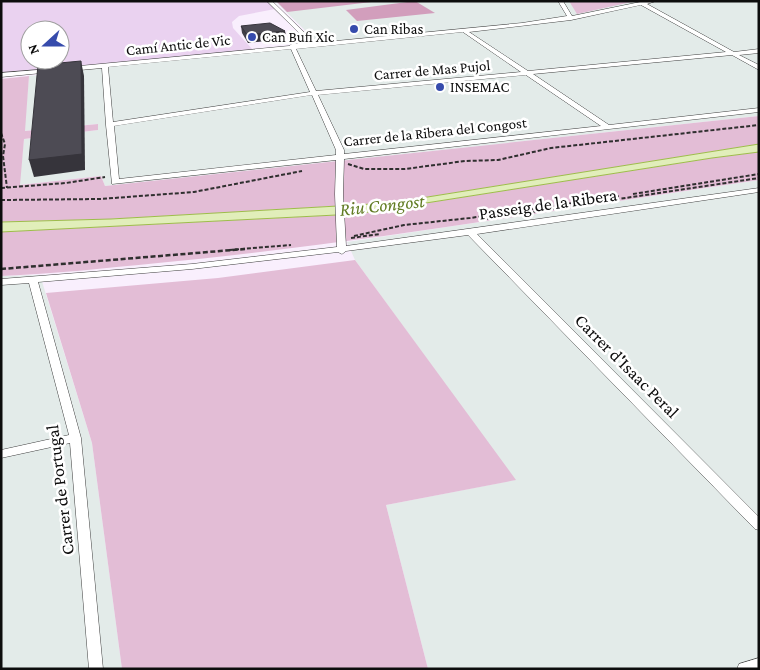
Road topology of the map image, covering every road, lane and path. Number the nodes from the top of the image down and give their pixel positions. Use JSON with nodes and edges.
{"nodes":[{"id":1,"x":269,"y":1,"type":"edge"},
{"id":2,"x":560,"y":1,"type":"edge"},
{"id":3,"x":654,"y":1,"type":"edge"},
{"id":4,"x":643,"y":4,"type":"junction"},
{"id":5,"x":571,"y":18,"type":"junction"},
{"id":6,"x":463,"y":30,"type":"junction"},
{"id":7,"x":313,"y":44,"type":"junction"},
{"id":8,"x":292,"y":46,"type":"junction"},
{"id":9,"x":759,"y":51,"type":"edge"},
{"id":10,"x":733,"y":54,"type":"junction"},
{"id":11,"x":105,"y":66,"type":"junction"},
{"id":12,"x":759,"y":68,"type":"edge"},
{"id":13,"x":528,"y":73,"type":"junction"},
{"id":14,"x":1,"y":75,"type":"edge"},
{"id":15,"x":315,"y":93,"type":"junction"},
{"id":16,"x":759,"y":110,"type":"edge"},
{"id":17,"x":109,"y":125,"type":"junction"},
{"id":18,"x":759,"y":125,"type":"edge"},
{"id":19,"x":608,"y":127,"type":"junction"},
{"id":20,"x":2,"y":134,"type":"edge"},
{"id":21,"x":340,"y":158,"type":"junction"},
{"id":22,"x":309,"y":169,"type":"dead end"},
{"id":23,"x":759,"y":174,"type":"edge"},
{"id":24,"x":759,"y":178,"type":"edge"},
{"id":25,"x":115,"y":179,"type":"junction"},
{"id":26,"x":1,"y":188,"type":"edge"},
{"id":27,"x":7,"y":188,"type":"junction"},
{"id":28,"x":759,"y":190,"type":"edge"},
{"id":29,"x":1,"y":200,"type":"edge"},
{"id":30,"x":444,"y":225,"type":"dead end"},
{"id":31,"x":396,"y":232,"type":"dead end"},
{"id":32,"x":470,"y":232,"type":"junction"},
{"id":33,"x":293,"y":245,"type":"dead end"},
{"id":34,"x":342,"y":251,"type":"junction"},
{"id":35,"x":1,"y":269,"type":"edge"},
{"id":36,"x":33,"y":280,"type":"junction"},
{"id":37,"x":1,"y":282,"type":"edge"},
{"id":38,"x":75,"y":438,"type":"junction"},
{"id":39,"x":1,"y":454,"type":"edge"},
{"id":40,"x":759,"y":525,"type":"edge"},
{"id":41,"x":759,"y":666,"type":"edge"},
{"id":42,"x":96,"y":669,"type":"edge"},
{"id":43,"x":744,"y":669,"type":"edge"}],
"edges":[{"from":1,"to":7,"type":"street"},
{"from":2,"to":5,"type":"street"},
{"from":3,"to":4,"type":"street","name":"Camí Antic de Vic"},
{"from":4,"to":5,"type":"street","name":"Camí Antic de Vic"},
{"from":4,"to":10,"type":"street"},
{"from":5,"to":6,"type":"street","name":"Camí Antic de Vic"},
{"from":6,"to":7,"type":"street","name":"Camí Antic de Vic"},
{"from":6,"to":13,"type":"street"},
{"from":7,"to":8,"type":"street","name":"Camí Antic de Vic"},
{"from":8,"to":11,"type":"street","name":"Camí Antic de Vic"},
{"from":8,"to":15,"type":"street"},
{"from":9,"to":10,"type":"street","name":"Carrer de Mas Pujol"},
{"from":10,"to":12,"type":"street"},
{"from":10,"to":13,"type":"street","name":"Carrer de Mas Pujol"},
{"from":11,"to":14,"type":"street","name":"Camí Antic de Vic"},
{"from":11,"to":17,"type":"street"},
{"from":13,"to":15,"type":"street","name":"Carrer de Mas Pujol"},
{"from":13,"to":19,"type":"street"},
{"from":15,"to":17,"type":"street","name":"Carrer de Mas Pujol"},
{"from":15,"to":21,"type":"street"},
{"from":16,"to":19,"type":"street","name":"Carrer de la Ribera del Congost"},
{"from":17,"to":25,"type":"street"},
{"from":18,"to":21,"type":"path"},
{"from":19,"to":21,"type":"street","name":"Carrer de la Ribera del Congost"},
{"from":20,"to":27,"type":"path"},
{"from":21,"to":25,"type":"street","name":"Carrer de la Ribera del Congost"},
{"from":21,"to":34,"type":"street"},
{"from":22,"to":29,"type":"path"},
{"from":23,"to":31,"type":"path"},
{"from":24,"to":30,"type":"path"},
{"from":25,"to":27,"type":"path"},
{"from":26,"to":27,"type":"path"},
{"from":28,"to":32,"type":"street","name":"Passeig de la Ribera"},
{"from":32,"to":34,"type":"street","name":"Passeig de la Ribera"},
{"from":32,"to":40,"type":"street","name":"Carrer d'Isaac Peral"},
{"from":33,"to":35,"type":"path"},
{"from":34,"to":36,"type":"street","name":"Passeig de la Ribera"},
{"from":36,"to":37,"type":"street","name":"Passeig de la Ribera"},
{"from":36,"to":38,"type":"street","name":"Carrer de Portugal"},
{"from":38,"to":39,"type":"street"},
{"from":38,"to":42,"type":"street","name":"Carrer de Portugal"},
{"from":41,"to":43,"type":"street"}]}
